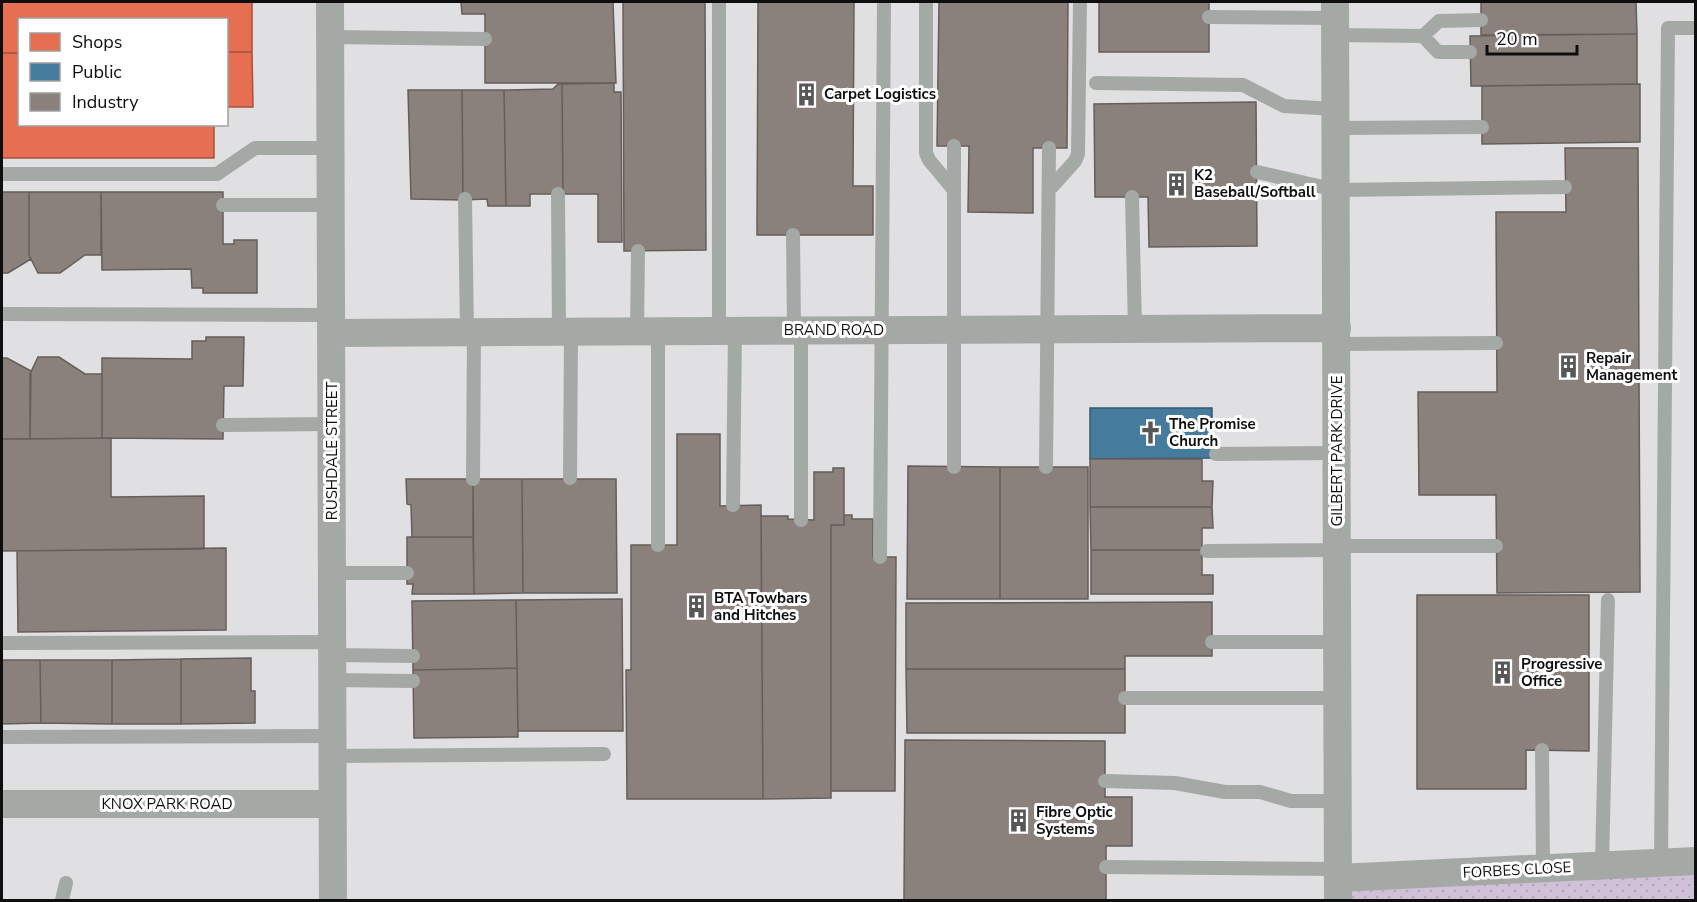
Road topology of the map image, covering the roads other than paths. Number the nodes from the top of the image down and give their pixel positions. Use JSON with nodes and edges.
{"nodes":[{"id":1,"x":330,"y":2,"type":"edge"},
{"id":2,"x":719,"y":2,"type":"edge"},
{"id":3,"x":884,"y":2,"type":"edge"},
{"id":4,"x":926,"y":2,"type":"edge"},
{"id":5,"x":1080,"y":2,"type":"edge"},
{"id":6,"x":1209,"y":17,"type":"dead end"},
{"id":7,"x":1335,"y":18,"type":"edge"},
{"id":8,"x":1481,"y":20,"type":"dead end"},
{"id":9,"x":1695,"y":28,"type":"edge"},
{"id":10,"x":1423,"y":36,"type":"junction"},
{"id":11,"x":330,"y":37,"type":"junction"},
{"id":12,"x":485,"y":39,"type":"dead end"},
{"id":13,"x":1470,"y":52,"type":"dead end"},
{"id":14,"x":1096,"y":83,"type":"dead end"},
{"id":15,"x":1336,"y":118,"type":"junction"},
{"id":16,"x":1482,"y":127,"type":"dead end"},
{"id":17,"x":954,"y":146,"type":"dead end"},
{"id":18,"x":330,"y":148,"type":"junction"},
{"id":19,"x":1049,"y":148,"type":"dead end"},
{"id":20,"x":1257,"y":172,"type":"dead end"},
{"id":21,"x":2,"y":174,"type":"edge"},
{"id":22,"x":1565,"y":187,"type":"dead end"},
{"id":23,"x":1336,"y":189,"type":"junction"},
{"id":24,"x":954,"y":190,"type":"junction"},
{"id":25,"x":1049,"y":190,"type":"junction"},
{"id":26,"x":558,"y":194,"type":"dead end"},
{"id":27,"x":1132,"y":197,"type":"dead end"},
{"id":28,"x":465,"y":200,"type":"dead end"},
{"id":29,"x":223,"y":205,"type":"dead end"},
{"id":30,"x":330,"y":205,"type":"junction"},
{"id":31,"x":793,"y":235,"type":"dead end"},
{"id":32,"x":638,"y":251,"type":"dead end"},
{"id":33,"x":2,"y":314,"type":"edge"},
{"id":34,"x":331,"y":324,"type":"junction"},
{"id":35,"x":1135,"y":329,"type":"junction"},
{"id":36,"x":727,"y":330,"type":"junction"},
{"id":37,"x":798,"y":330,"type":"junction"},
{"id":38,"x":882,"y":330,"type":"junction"},
{"id":39,"x":953,"y":330,"type":"junction"},
{"id":40,"x":1047,"y":330,"type":"junction"},
{"id":41,"x":565,"y":331,"type":"junction"},
{"id":42,"x":648,"y":331,"type":"junction"},
{"id":43,"x":471,"y":332,"type":"junction"},
{"id":44,"x":1337,"y":336,"type":"junction"},
{"id":45,"x":1496,"y":343,"type":"dead end"},
{"id":46,"x":332,"y":424,"type":"junction"},
{"id":47,"x":224,"y":425,"type":"dead end"},
{"id":48,"x":1337,"y":453,"type":"junction"},
{"id":49,"x":1216,"y":454,"type":"dead end"},
{"id":50,"x":954,"y":467,"type":"dead end"},
{"id":51,"x":1046,"y":467,"type":"dead end"},
{"id":52,"x":570,"y":478,"type":"dead end"},
{"id":53,"x":473,"y":479,"type":"dead end"},
{"id":54,"x":733,"y":506,"type":"dead end"},
{"id":55,"x":801,"y":520,"type":"dead end"},
{"id":56,"x":658,"y":545,"type":"dead end"},
{"id":57,"x":1496,"y":546,"type":"dead end"},
{"id":58,"x":1337,"y":548,"type":"junction"},
{"id":59,"x":1207,"y":551,"type":"dead end"},
{"id":60,"x":880,"y":557,"type":"dead end"},
{"id":61,"x":332,"y":573,"type":"junction"},
{"id":62,"x":407,"y":573,"type":"dead end"},
{"id":63,"x":1608,"y":600,"type":"dead end"},
{"id":64,"x":1212,"y":642,"type":"dead end"},
{"id":65,"x":1338,"y":642,"type":"junction"},
{"id":66,"x":2,"y":643,"type":"edge"},
{"id":67,"x":413,"y":656,"type":"dead end"},
{"id":68,"x":332,"y":659,"type":"junction"},
{"id":69,"x":413,"y":681,"type":"dead end"},
{"id":70,"x":1125,"y":698,"type":"dead end"},
{"id":71,"x":1337,"y":698,"type":"junction"},
{"id":72,"x":2,"y":737,"type":"edge"},
{"id":73,"x":332,"y":746,"type":"junction"},
{"id":74,"x":1542,"y":750,"type":"dead end"},
{"id":75,"x":604,"y":754,"type":"dead end"},
{"id":76,"x":1105,"y":781,"type":"dead end"},
{"id":77,"x":1338,"y":801,"type":"junction"},
{"id":78,"x":2,"y":804,"type":"edge"},
{"id":79,"x":332,"y":804,"type":"junction"},
{"id":80,"x":1695,"y":861,"type":"edge"},
{"id":81,"x":1661,"y":863,"type":"junction"},
{"id":82,"x":1602,"y":866,"type":"junction"},
{"id":83,"x":1106,"y":867,"type":"dead end"},
{"id":84,"x":1543,"y":868,"type":"junction"},
{"id":85,"x":1338,"y":882,"type":"edge"},
{"id":86,"x":66,"y":883,"type":"dead end"},
{"id":87,"x":62,"y":900,"type":"edge"},
{"id":88,"x":333,"y":900,"type":"edge"}],
"edges":[{"from":1,"to":11,"type":"street","name":"RUSHDALE STREET"},
{"from":2,"to":36,"type":"lane"},
{"from":3,"to":38,"type":"lane"},
{"from":4,"to":24,"type":"lane"},
{"from":5,"to":25,"type":"lane"},
{"from":6,"to":7,"type":"lane"},
{"from":7,"to":10,"type":"lane"},
{"from":7,"to":15,"type":"street","name":"GILBERT PARK DRIVE"},
{"from":8,"to":10,"type":"lane"},
{"from":9,"to":81,"type":"lane"},
{"from":10,"to":13,"type":"lane"},
{"from":11,"to":12,"type":"lane"},
{"from":11,"to":18,"type":"street","name":"RUSHDALE STREET"},
{"from":14,"to":15,"type":"lane"},
{"from":15,"to":16,"type":"lane"},
{"from":15,"to":23,"type":"street","name":"GILBERT PARK DRIVE"},
{"from":17,"to":24,"type":"lane"},
{"from":18,"to":21,"type":"lane"},
{"from":18,"to":30,"type":"street","name":"RUSHDALE STREET"},
{"from":19,"to":25,"type":"lane"},
{"from":20,"to":23,"type":"lane"},
{"from":22,"to":23,"type":"lane"},
{"from":23,"to":44,"type":"street","name":"GILBERT PARK DRIVE"},
{"from":24,"to":39,"type":"lane"},
{"from":25,"to":40,"type":"lane"},
{"from":26,"to":41,"type":"lane"},
{"from":27,"to":35,"type":"lane"},
{"from":28,"to":43,"type":"lane"},
{"from":29,"to":30,"type":"lane"},
{"from":30,"to":34,"type":"street","name":"RUSHDALE STREET"},
{"from":31,"to":37,"type":"lane"},
{"from":32,"to":42,"type":"lane"},
{"from":33,"to":34,"type":"lane"},
{"from":34,"to":43,"type":"street","name":"BRAND ROAD"},
{"from":34,"to":46,"type":"street","name":"RUSHDALE STREET"},
{"from":35,"to":40,"type":"street","name":"BRAND ROAD"},
{"from":35,"to":44,"type":"street","name":"BRAND ROAD"},
{"from":36,"to":37,"type":"street","name":"BRAND ROAD"},
{"from":36,"to":42,"type":"street","name":"BRAND ROAD"},
{"from":36,"to":54,"type":"lane"},
{"from":37,"to":38,"type":"street","name":"BRAND ROAD"},
{"from":37,"to":55,"type":"lane"},
{"from":38,"to":39,"type":"street","name":"BRAND ROAD"},
{"from":38,"to":60,"type":"lane"},
{"from":39,"to":40,"type":"street","name":"BRAND ROAD"},
{"from":39,"to":50,"type":"lane"},
{"from":40,"to":51,"type":"lane"},
{"from":41,"to":42,"type":"street","name":"BRAND ROAD"},
{"from":41,"to":43,"type":"street","name":"BRAND ROAD"},
{"from":41,"to":52,"type":"lane"},
{"from":42,"to":56,"type":"lane"},
{"from":43,"to":53,"type":"lane"},
{"from":44,"to":45,"type":"lane"},
{"from":44,"to":48,"type":"street","name":"GILBERT PARK DRIVE"},
{"from":46,"to":47,"type":"lane"},
{"from":46,"to":61,"type":"street","name":"RUSHDALE STREET"},
{"from":48,"to":49,"type":"lane"},
{"from":48,"to":58,"type":"street","name":"GILBERT PARK DRIVE"},
{"from":57,"to":58,"type":"lane"},
{"from":58,"to":59,"type":"lane"},
{"from":58,"to":65,"type":"street","name":"GILBERT PARK DRIVE"},
{"from":61,"to":62,"type":"lane"},
{"from":61,"to":68,"type":"street","name":"RUSHDALE STREET"},
{"from":63,"to":82,"type":"lane"},
{"from":64,"to":65,"type":"lane"},
{"from":65,"to":71,"type":"street","name":"GILBERT PARK DRIVE"},
{"from":66,"to":68,"type":"lane"},
{"from":67,"to":68,"type":"lane"},
{"from":68,"to":69,"type":"lane"},
{"from":68,"to":73,"type":"street","name":"RUSHDALE STREET"},
{"from":70,"to":71,"type":"lane"},
{"from":71,"to":77,"type":"street","name":"GILBERT PARK DRIVE"},
{"from":72,"to":73,"type":"lane"},
{"from":73,"to":75,"type":"lane"},
{"from":73,"to":79,"type":"street","name":"RUSHDALE STREET"},
{"from":74,"to":84,"type":"lane"},
{"from":76,"to":77,"type":"lane"},
{"from":77,"to":85,"type":"street","name":"GILBERT PARK DRIVE"},
{"from":78,"to":79,"type":"street","name":"KNOX PARK ROAD"},
{"from":79,"to":88,"type":"street","name":"RUSHDALE STREET"},
{"from":80,"to":81,"type":"street","name":"FORBES CLOSE"},
{"from":81,"to":82,"type":"street","name":"FORBES CLOSE"},
{"from":82,"to":84,"type":"street","name":"FORBES CLOSE"},
{"from":83,"to":85,"type":"lane"},
{"from":84,"to":85,"type":"street","name":"FORBES CLOSE"},
{"from":86,"to":87,"type":"lane"}]}
